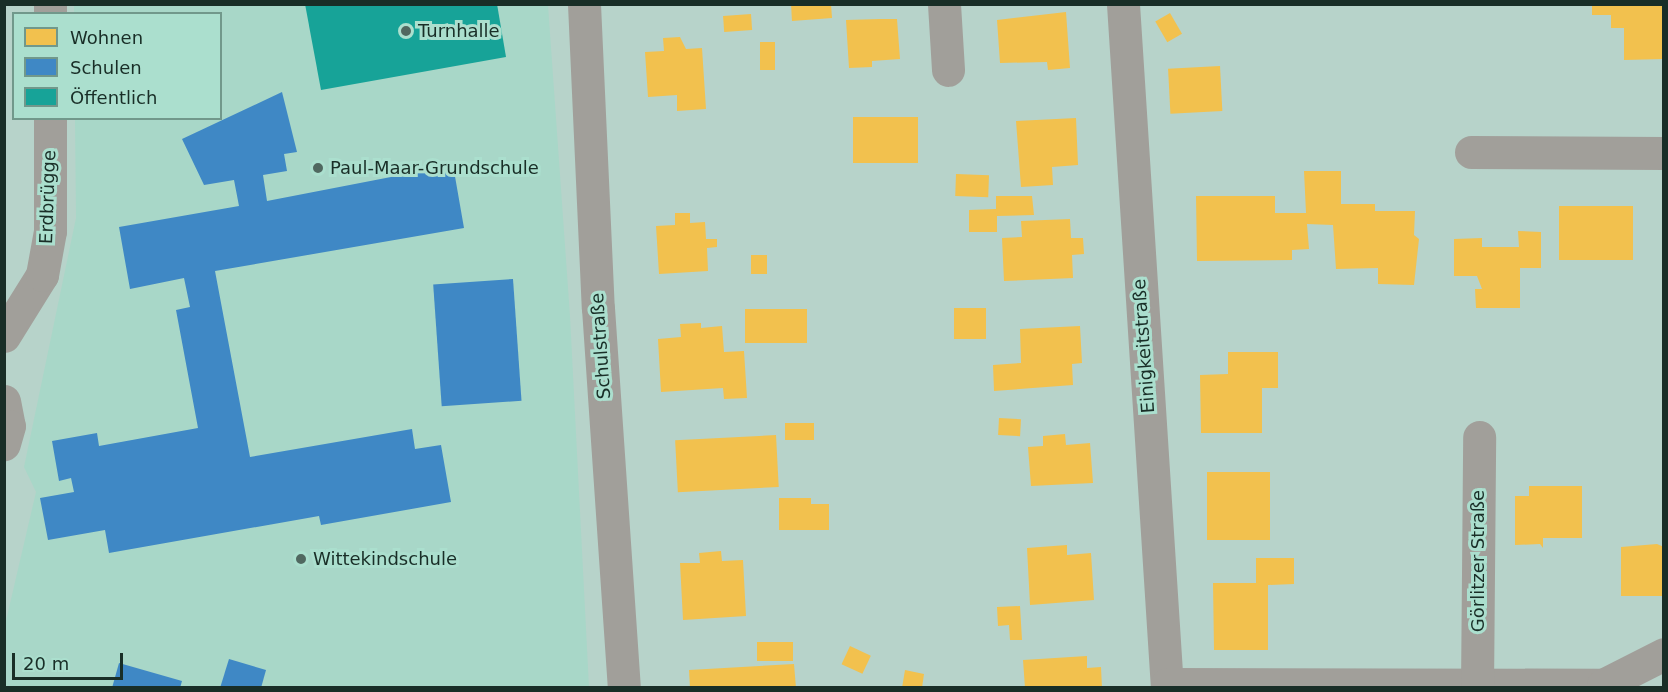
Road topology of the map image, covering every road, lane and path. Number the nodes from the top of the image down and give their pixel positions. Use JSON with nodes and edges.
{"nodes":[{"id":1,"x":584,"y":4,"type":"edge"},
{"id":2,"x":944,"y":4,"type":"edge"},
{"id":3,"x":1123,"y":4,"type":"edge"},
{"id":4,"x":948,"y":70,"type":"dead end"},
{"id":5,"x":50,"y":120,"type":"edge"},
{"id":6,"x":1471,"y":152,"type":"dead end"},
{"id":7,"x":1664,"y":153,"type":"edge"},
{"id":8,"x":15,"y":302,"type":"edge"},
{"id":9,"x":4,"y":336,"type":"edge"},
{"id":10,"x":4,"y":401,"type":"edge"},
{"id":11,"x":1479,"y":437,"type":"dead end"},
{"id":12,"x":4,"y":444,"type":"edge"},
{"id":13,"x":1664,"y":654,"type":"edge"},
{"id":14,"x":1167,"y":686,"type":"edge"},
{"id":15,"x":1477,"y":686,"type":"edge"},
{"id":16,"x":624,"y":687,"type":"edge"}],
"edges":[{"from":1,"to":16,"type":"street","name":"Schulstraße"},
{"from":2,"to":4,"type":"street"},
{"from":3,"to":14,"type":"street","name":"Einigkeitstraße"},
{"from":5,"to":8,"type":"street","name":"Erdbrügge"},
{"from":6,"to":7,"type":"street"},
{"from":8,"to":9,"type":"street","name":"Erdbrügge"},
{"from":10,"to":12,"type":"street"},
{"from":11,"to":15,"type":"street","name":"Görlitzer Straße"},
{"from":13,"to":15,"type":"street"},
{"from":14,"to":15,"type":"street"}]}
